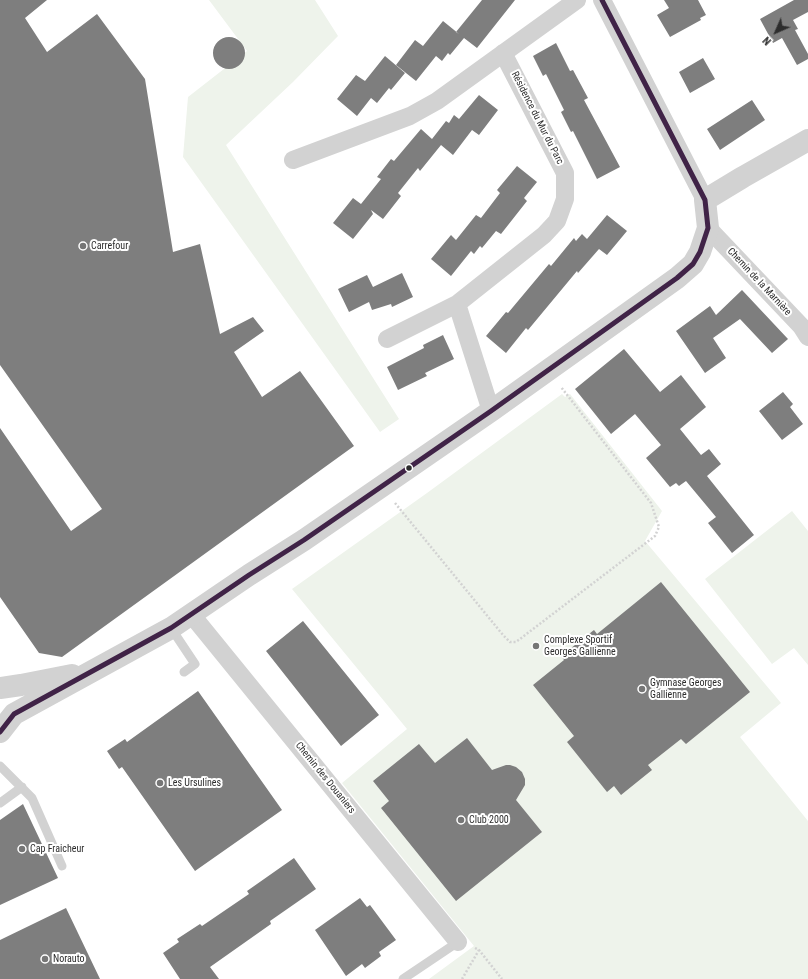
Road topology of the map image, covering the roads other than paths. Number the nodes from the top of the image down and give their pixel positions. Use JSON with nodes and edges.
{"nodes":[{"id":1,"x":576,"y":0,"type":"edge"},
{"id":2,"x":602,"y":0,"type":"edge"},
{"id":3,"x":503,"y":53,"type":"junction"},
{"id":4,"x":808,"y":140,"type":"edge"},
{"id":5,"x":293,"y":160,"type":"dead end"},
{"id":6,"x":705,"y":200,"type":"junction"},
{"id":7,"x":708,"y":228,"type":"junction"},
{"id":8,"x":457,"y":304,"type":"junction"},
{"id":9,"x":808,"y":337,"type":"edge"},
{"id":10,"x":387,"y":339,"type":"dead end"},
{"id":11,"x":491,"y":411,"type":"junction"},
{"id":12,"x":191,"y":614,"type":"junction"},
{"id":13,"x":171,"y":628,"type":"junction"},
{"id":14,"x":91,"y":672,"type":"junction"},
{"id":15,"x":184,"y":672,"type":"dead end"},
{"id":16,"x":0,"y":688,"type":"edge"},
{"id":17,"x":0,"y":732,"type":"edge"},
{"id":18,"x":0,"y":766,"type":"edge"},
{"id":19,"x":22,"y":787,"type":"junction"},
{"id":20,"x":0,"y":803,"type":"edge"},
{"id":21,"x":62,"y":866,"type":"dead end"},
{"id":22,"x":458,"y":942,"type":"joint"},
{"id":23,"x":403,"y":979,"type":"edge"}],
"edges":[{"from":1,"to":3,"type":"street"},
{"from":2,"to":6,"type":"street"},
{"from":3,"to":5,"type":"street"},
{"from":3,"to":8,"type":"street","name":"Résidence du Mur du Parc"},
{"from":4,"to":6,"type":"street"},
{"from":6,"to":7,"type":"street"},
{"from":7,"to":9,"type":"street","name":"Chemin de la Marnière"},
{"from":7,"to":11,"type":"street"},
{"from":8,"to":10,"type":"street","name":"Résidence du Mur du Parc"},
{"from":8,"to":11,"type":"street"},
{"from":11,"to":12,"type":"street"},
{"from":12,"to":13,"type":"street"},
{"from":12,"to":22,"type":"street","name":"Chemin des Douaniers"},
{"from":13,"to":14,"type":"street"},
{"from":13,"to":15,"type":"lane"},
{"from":14,"to":16,"type":"street"},
{"from":14,"to":17,"type":"street"},
{"from":18,"to":19,"type":"lane"},
{"from":19,"to":20,"type":"lane"},
{"from":19,"to":21,"type":"lane"},
{"from":22,"to":23,"type":"lane"}]}
